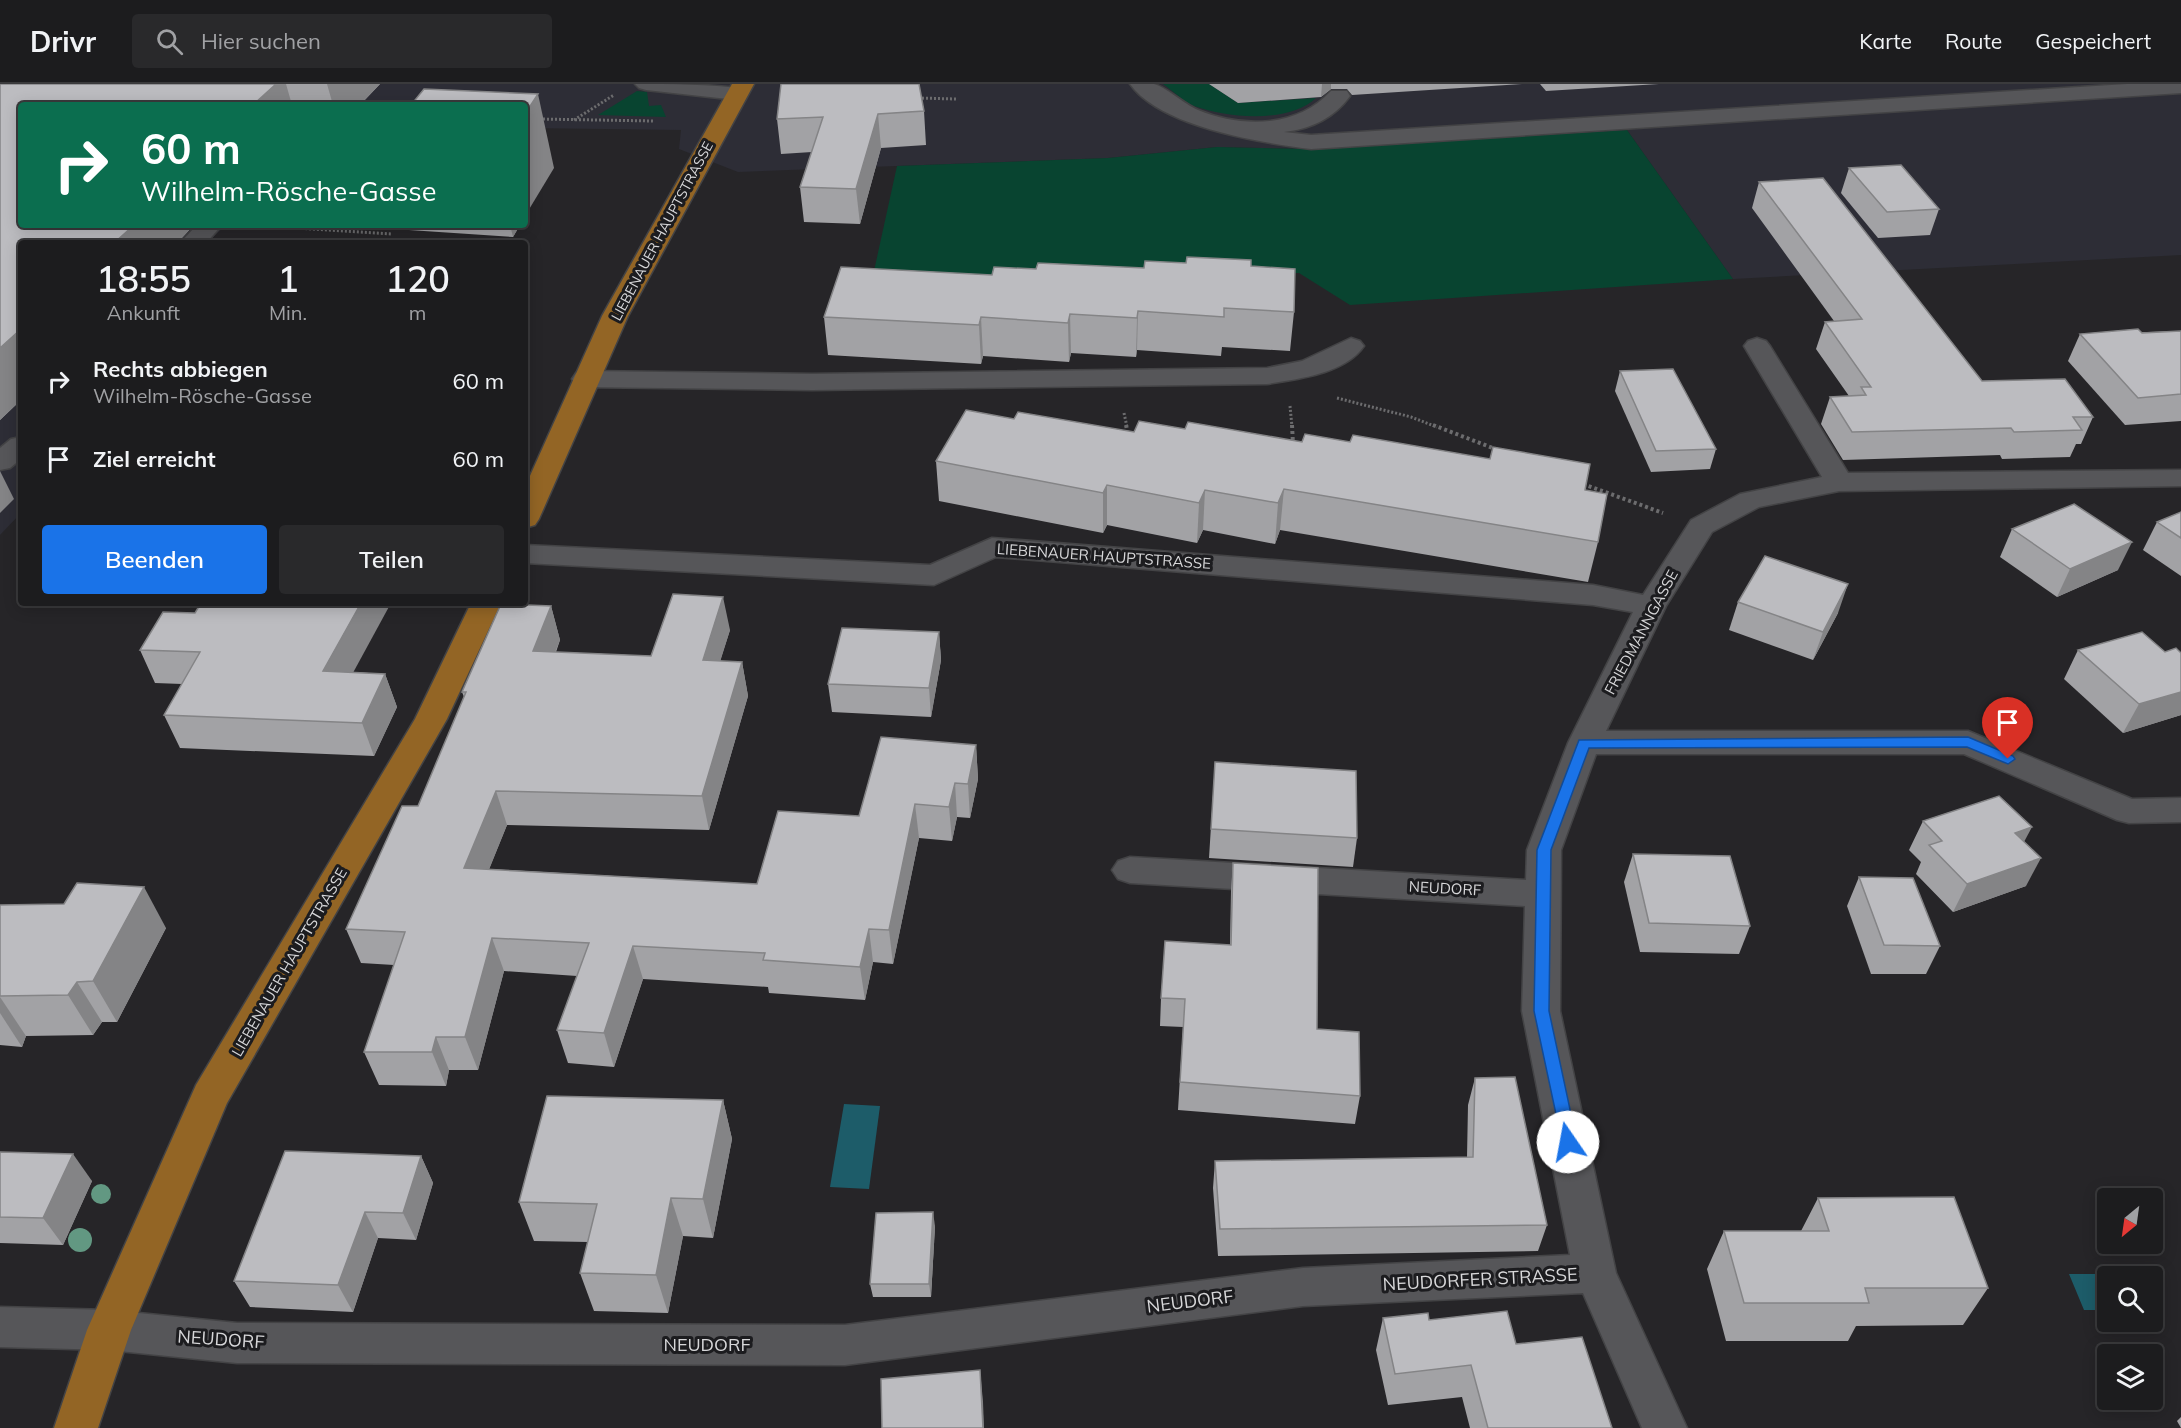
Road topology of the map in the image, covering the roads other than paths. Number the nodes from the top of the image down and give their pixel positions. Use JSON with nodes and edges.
{"nodes":[{"id":1,"x":646,"y":84,"type":"edge"},
{"id":2,"x":1141,"y":84,"type":"edge"},
{"id":3,"x":1873,"y":84,"type":"edge"},
{"id":4,"x":2181,"y":87,"type":"edge"},
{"id":5,"x":740,"y":89,"type":"edge"},
{"id":6,"x":1339,"y":96,"type":"dead end"},
{"id":7,"x":1893,"y":105,"type":"junction"},
{"id":8,"x":1209,"y":122,"type":"junction"},
{"id":9,"x":207,"y":228,"type":"edge"},
{"id":10,"x":195,"y":240,"type":"edge"},
{"id":11,"x":1351,"y":346,"type":"dead end"},
{"id":12,"x":1757,"y":346,"type":"dead end"},
{"id":13,"x":585,"y":379,"type":"junction"},
{"id":14,"x":18,"y":447,"type":"edge"},
{"id":15,"x":0,"y":462,"type":"edge"},
{"id":16,"x":2181,"y":478,"type":"edge"},
{"id":17,"x":1839,"y":482,"type":"junction"},
{"id":18,"x":528,"y":512,"type":"edge"},
{"id":19,"x":528,"y":554,"type":"edge"},
{"id":20,"x":485,"y":606,"type":"edge"},
{"id":21,"x":1652,"y":606,"type":"junction"},
{"id":22,"x":1584,"y":744,"type":"junction"},
{"id":23,"x":2181,"y":810,"type":"edge"},
{"id":24,"x":1130,"y":870,"type":"dead end"},
{"id":25,"x":1544,"y":894,"type":"junction"},
{"id":26,"x":1595,"y":1273,"type":"junction"},
{"id":27,"x":1303,"y":1287,"type":"joint"},
{"id":28,"x":0,"y":1327,"type":"edge"},
{"id":29,"x":109,"y":1330,"type":"junction"},
{"id":30,"x":76,"y":1428,"type":"edge"},
{"id":31,"x":1665,"y":1428,"type":"edge"}],
"edges":[{"from":1,"to":5,"type":"street"},
{"from":2,"to":8,"type":"street"},
{"from":3,"to":7,"type":"street"},
{"from":4,"to":7,"type":"street"},
{"from":5,"to":13,"type":"main road","name":"LIEBENAUER HAUPTSTRASSE"},
{"from":6,"to":8,"type":"street"},
{"from":7,"to":8,"type":"street"},
{"from":9,"to":10,"type":"street"},
{"from":11,"to":13,"type":"street"},
{"from":12,"to":17,"type":"street"},
{"from":13,"to":18,"type":"main road","name":"LIEBENAUER HAUPTSTRASSE"},
{"from":14,"to":15,"type":"street"},
{"from":16,"to":17,"type":"street"},
{"from":17,"to":21,"type":"street","name":"FRIEDMANNGASSE"},
{"from":19,"to":21,"type":"street","name":"LIEBENAUER HAUPTSTRASSE"},
{"from":20,"to":29,"type":"main road","name":"LIEBENAUER HAUPTSTRASSE"},
{"from":21,"to":22,"type":"street","name":"FRIEDMANNGASSE"},
{"from":22,"to":23,"type":"street"},
{"from":22,"to":25,"type":"street"},
{"from":24,"to":25,"type":"street","name":"NEUDORF"},
{"from":25,"to":26,"type":"street"},
{"from":26,"to":27,"type":"street","name":"NEUDORFER STRASSE"},
{"from":26,"to":31,"type":"street","name":"NEUDORFER STRASSE"},
{"from":27,"to":29,"type":"street","name":"NEUDORF"},
{"from":28,"to":29,"type":"street"},
{"from":29,"to":30,"type":"main road","name":"LIEBENAUER HAUPTSTRASSE"}]}
